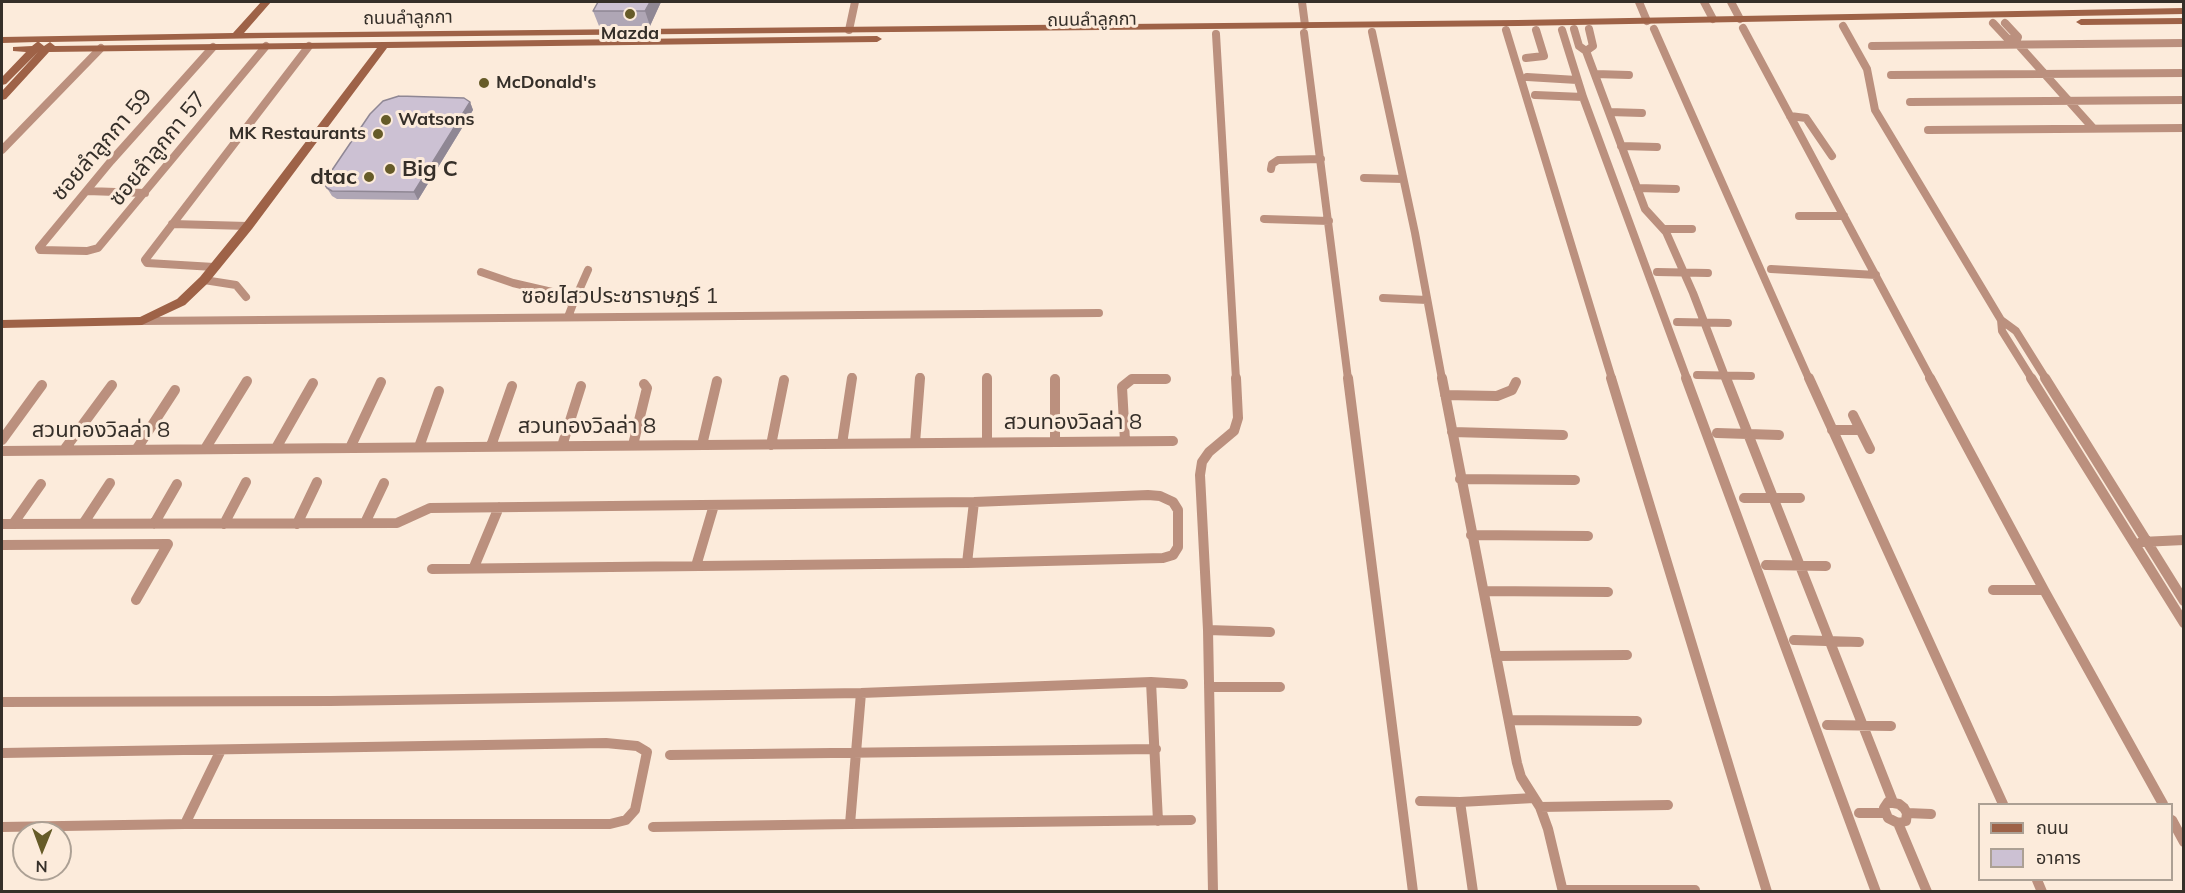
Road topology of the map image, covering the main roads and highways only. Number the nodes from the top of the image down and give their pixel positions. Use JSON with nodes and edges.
{"nodes":[{"id":1,"x":266,"y":2,"type":"edge"},
{"id":2,"x":2184,"y":11,"type":"edge"},
{"id":3,"x":2184,"y":21,"type":"edge"},
{"id":4,"x":1741,"y":23,"type":"junction"},
{"id":5,"x":1650,"y":25,"type":"junction"},
{"id":6,"x":1305,"y":29,"type":"junction"},
{"id":7,"x":236,"y":35,"type":"junction"},
{"id":8,"x":2,"y":40,"type":"edge"},
{"id":9,"x":45,"y":44,"type":"junction"},
{"id":10,"x":384,"y":45,"type":"junction"},
{"id":11,"x":74,"y":48,"type":"junction"},
{"id":12,"x":2,"y":49,"type":"edge"},
{"id":13,"x":19,"y":49,"type":"junction"},
{"id":14,"x":34,"y":49,"type":"junction"},
{"id":15,"x":24,"y":59,"type":"junction"},
{"id":16,"x":36,"y":61,"type":"junction"},
{"id":17,"x":2,"y":82,"type":"edge"},
{"id":18,"x":2,"y":97,"type":"edge"},
{"id":19,"x":2,"y":324,"type":"edge"}],
"edges":[{"from":1,"to":7,"type":"main road"},
{"from":2,"to":4,"type":"main road","name":"ถนนลำลูกกา"},
{"from":3,"to":4,"type":"main road","name":"ถนนลำลูกกา"},
{"from":4,"to":5,"type":"main road","name":"ถนนลำลูกกา"},
{"from":4,"to":5,"type":"main road","name":"ถนนลำลูกกา"},
{"from":5,"to":6,"type":"main road","name":"ถนนลำลูกกา"},
{"from":5,"to":6,"type":"main road","name":"ถนนลำลูกกา"},
{"from":6,"to":7,"type":"main road","name":"ถนนลำลูกกา"},
{"from":6,"to":10,"type":"main road","name":"ถนนลำลูกกา"},
{"from":7,"to":9,"type":"main road","name":"ถนนลำลูกกา"},
{"from":8,"to":9,"type":"main road","name":"ถนนลำลูกกา"},
{"from":9,"to":11,"type":"main road","name":"ถนนลำลูกกา"},
{"from":9,"to":14,"type":"main road","name":"ถนนลำลูกกา"},
{"from":9,"to":16,"type":"main road"},
{"from":10,"to":11,"type":"main road","name":"ถนนลำลูกกา"},
{"from":10,"to":19,"type":"main road","name":"ซอยไสวประชาราษฎร์ 1"},
{"from":11,"to":16,"type":"main road"},
{"from":12,"to":13,"type":"main road","name":"ถนนลำลูกกา"},
{"from":13,"to":14,"type":"main road","name":"ถนนลำลูกกา"},
{"from":13,"to":15,"type":"main road"},
{"from":14,"to":15,"type":"main road"},
{"from":15,"to":17,"type":"main road"},
{"from":16,"to":18,"type":"main road"}]}
